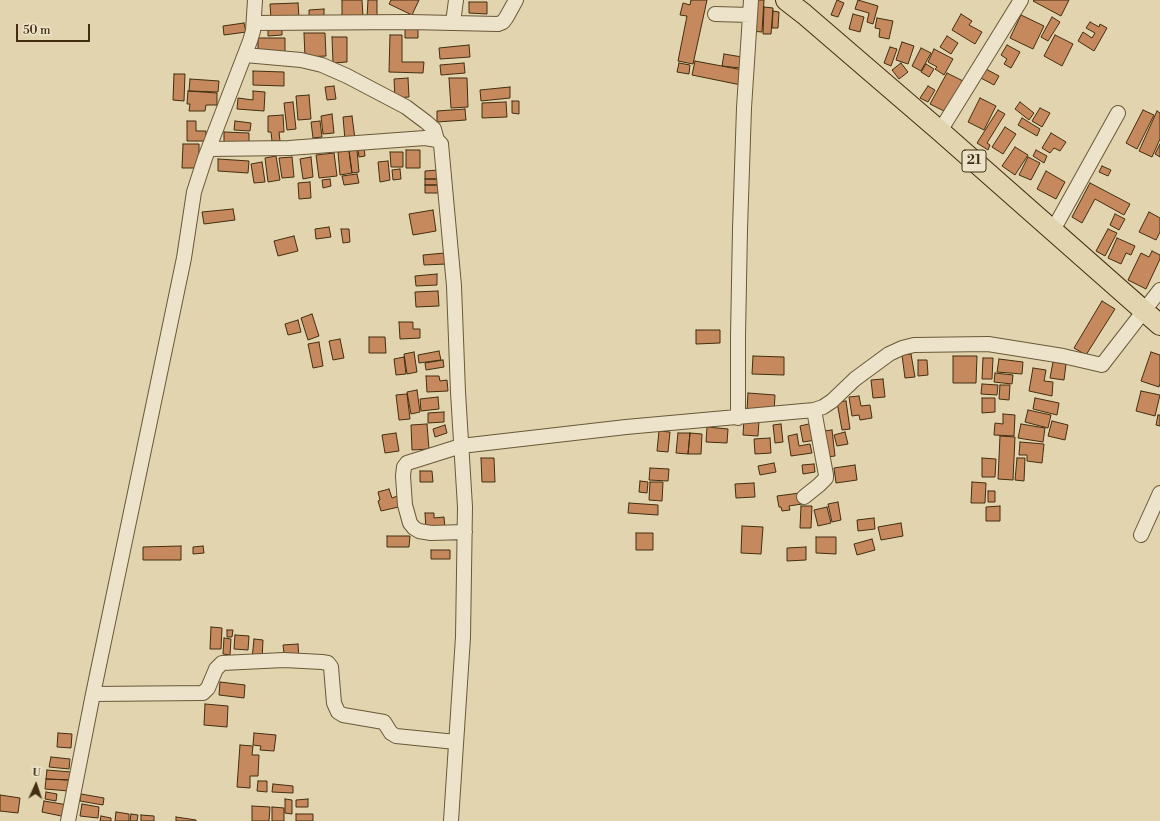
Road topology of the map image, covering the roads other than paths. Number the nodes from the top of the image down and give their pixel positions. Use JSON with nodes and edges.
{"nodes":[{"id":1,"x":255,"y":0,"type":"edge"},
{"id":2,"x":456,"y":0,"type":"edge"},
{"id":3,"x":516,"y":0,"type":"edge"},
{"id":4,"x":751,"y":0,"type":"edge"},
{"id":5,"x":786,"y":0,"type":"edge"},
{"id":6,"x":1021,"y":0,"type":"edge"},
{"id":7,"x":715,"y":14,"type":"dead end"},
{"id":8,"x":750,"y":15,"type":"junction"},
{"id":9,"x":254,"y":23,"type":"junction"},
{"id":10,"x":453,"y":23,"type":"junction"},
{"id":11,"x":245,"y":54,"type":"junction"},
{"id":12,"x":1118,"y":113,"type":"dead end"},
{"id":13,"x":940,"y":131,"type":"junction"},
{"id":14,"x":437,"y":140,"type":"junction"},
{"id":15,"x":209,"y":149,"type":"junction"},
{"id":16,"x":1053,"y":230,"type":"junction"},
{"id":17,"x":1160,"y":290,"type":"edge"},
{"id":18,"x":1144,"y":310,"type":"junction"},
{"id":19,"x":1160,"y":325,"type":"edge"},
{"id":20,"x":814,"y":410,"type":"junction"},
{"id":21,"x":738,"y":418,"type":"junction"},
{"id":22,"x":461,"y":446,"type":"junction"},
{"id":23,"x":1160,"y":493,"type":"edge"},
{"id":24,"x":804,"y":497,"type":"dead end"},
{"id":25,"x":465,"y":532,"type":"junction"},
{"id":26,"x":1141,"y":535,"type":"dead end"},
{"id":27,"x":93,"y":694,"type":"junction"},
{"id":28,"x":456,"y":742,"type":"junction"},
{"id":29,"x":68,"y":821,"type":"edge"},
{"id":30,"x":451,"y":821,"type":"edge"}],
"edges":[{"from":1,"to":9,"type":"street"},
{"from":2,"to":10,"type":"street"},
{"from":3,"to":10,"type":"street"},
{"from":4,"to":8,"type":"street"},
{"from":5,"to":13,"type":"highway","number":"21"},
{"from":6,"to":13,"type":"street"},
{"from":7,"to":8,"type":"street"},
{"from":8,"to":21,"type":"street"},
{"from":9,"to":10,"type":"street"},
{"from":9,"to":11,"type":"street"},
{"from":11,"to":14,"type":"street"},
{"from":11,"to":15,"type":"street"},
{"from":12,"to":16,"type":"street"},
{"from":13,"to":16,"type":"highway","number":"21"},
{"from":14,"to":15,"type":"street"},
{"from":14,"to":22,"type":"street"},
{"from":15,"to":27,"type":"street"},
{"from":16,"to":18,"type":"highway","number":"21"},
{"from":17,"to":18,"type":"street"},
{"from":18,"to":19,"type":"highway","number":"21"},
{"from":18,"to":20,"type":"street"},
{"from":20,"to":21,"type":"street"},
{"from":20,"to":24,"type":"street"},
{"from":21,"to":22,"type":"street"},
{"from":22,"to":25,"type":"street"},
{"from":22,"to":25,"type":"street"},
{"from":23,"to":26,"type":"street"},
{"from":25,"to":28,"type":"street"},
{"from":27,"to":28,"type":"street"},
{"from":27,"to":29,"type":"street"},
{"from":28,"to":30,"type":"street"}]}
